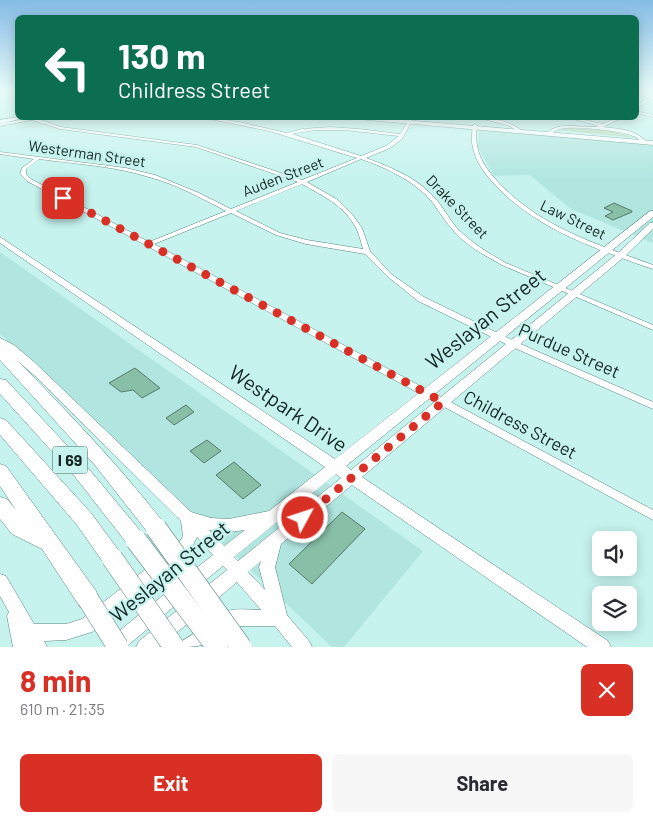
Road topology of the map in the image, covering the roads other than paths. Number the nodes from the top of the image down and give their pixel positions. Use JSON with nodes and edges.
{"nodes":[{"id":1,"x":16,"y":120,"type":"edge"},
{"id":2,"x":38,"y":120,"type":"edge"},
{"id":3,"x":217,"y":120,"type":"edge"},
{"id":4,"x":411,"y":120,"type":"edge"},
{"id":5,"x":421,"y":120,"type":"edge"},
{"id":6,"x":488,"y":120,"type":"edge"},
{"id":7,"x":581,"y":120,"type":"edge"},
{"id":8,"x":614,"y":120,"type":"edge"},
{"id":9,"x":0,"y":122,"type":"edge"},
{"id":10,"x":604,"y":125,"type":"junction"},
{"id":11,"x":475,"y":126,"type":"junction"},
{"id":12,"x":598,"y":128,"type":"junction"},
{"id":13,"x":518,"y":130,"type":"junction"},
{"id":14,"x":550,"y":133,"type":"junction"},
{"id":15,"x":288,"y":134,"type":"junction"},
{"id":16,"x":402,"y":135,"type":"junction"},
{"id":17,"x":643,"y":141,"type":"junction"},
{"id":18,"x":653,"y":142,"type":"edge"},
{"id":19,"x":0,"y":153,"type":"edge"},
{"id":20,"x":364,"y":158,"type":"junction"},
{"id":21,"x":37,"y":159,"type":"junction"},
{"id":22,"x":304,"y":182,"type":"junction"},
{"id":23,"x":232,"y":210,"type":"junction"},
{"id":24,"x":653,"y":212,"type":"edge"},
{"id":25,"x":653,"y":226,"type":"edge"},
{"id":26,"x":0,"y":239,"type":"edge"},
{"id":27,"x":149,"y":244,"type":"junction"},
{"id":28,"x":606,"y":250,"type":"junction"},
{"id":29,"x":367,"y":252,"type":"junction"},
{"id":30,"x":620,"y":255,"type":"junction"},
{"id":31,"x":653,"y":267,"type":"edge"},
{"id":32,"x":559,"y":288,"type":"junction"},
{"id":33,"x":573,"y":294,"type":"junction"},
{"id":34,"x":653,"y":328,"type":"edge"},
{"id":35,"x":498,"y":337,"type":"junction"},
{"id":36,"x":0,"y":341,"type":"edge"},
{"id":37,"x":513,"y":344,"type":"junction"},
{"id":38,"x":0,"y":351,"type":"edge"},
{"id":39,"x":0,"y":384,"type":"edge"},
{"id":40,"x":428,"y":394,"type":"junction"},
{"id":41,"x":443,"y":402,"type":"junction"},
{"id":42,"x":653,"y":406,"type":"edge"},
{"id":43,"x":0,"y":424,"type":"edge"},
{"id":44,"x":335,"y":466,"type":"junction"},
{"id":45,"x":0,"y":471,"type":"edge"},
{"id":46,"x":351,"y":477,"type":"junction"},
{"id":47,"x":0,"y":505,"type":"edge"},
{"id":48,"x":274,"y":515,"type":"junction"},
{"id":49,"x":653,"y":515,"type":"edge"},
{"id":50,"x":188,"y":517,"type":"junction"},
{"id":51,"x":275,"y":541,"type":"junction"},
{"id":52,"x":52,"y":545,"type":"junction"},
{"id":53,"x":224,"y":555,"type":"junction"},
{"id":54,"x":238,"y":571,"type":"junction"},
{"id":55,"x":0,"y":581,"type":"edge"},
{"id":56,"x":280,"y":618,"type":"junction"},
{"id":57,"x":30,"y":642,"type":"edge"},
{"id":58,"x":112,"y":647,"type":"edge"},
{"id":59,"x":118,"y":647,"type":"edge"},
{"id":60,"x":145,"y":647,"type":"edge"},
{"id":61,"x":174,"y":647,"type":"edge"},
{"id":62,"x":188,"y":647,"type":"edge"},
{"id":63,"x":217,"y":647,"type":"edge"},
{"id":64,"x":241,"y":647,"type":"edge"},
{"id":65,"x":303,"y":647,"type":"edge"},
{"id":66,"x":602,"y":647,"type":"edge"}],
"edges":[{"from":1,"to":9,"type":"street"},
{"from":2,"to":22,"type":"street","name":"Purdue Street"},
{"from":3,"to":15,"type":"street","name":"Drake Street"},
{"from":4,"to":16,"type":"street","name":"Auden Street"},
{"from":5,"to":11,"type":"main road"},
{"from":6,"to":13,"type":"street"},
{"from":7,"to":10,"type":"street"},
{"from":8,"to":10,"type":"street"},
{"from":10,"to":12,"type":"street"},
{"from":11,"to":13,"type":"main road"},
{"from":11,"to":28,"type":"street","name":"Law Street"},
{"from":12,"to":14,"type":"street"},
{"from":12,"to":17,"type":"street"},
{"from":13,"to":14,"type":"main road"},
{"from":14,"to":17,"type":"main road"},
{"from":15,"to":16,"type":"street"},
{"from":15,"to":20,"type":"street","name":"Drake Street"},
{"from":16,"to":20,"type":"street","name":"Auden Street"},
{"from":17,"to":18,"type":"main road"},
{"from":19,"to":21,"type":"street","name":"Westerman Street"},
{"from":20,"to":22,"type":"street","name":"Auden Street"},
{"from":20,"to":32,"type":"street","name":"Drake Street"},
{"from":21,"to":23,"type":"street","name":"Westerman Street"},
{"from":21,"to":27,"type":"street","name":"Childress Street"},
{"from":22,"to":23,"type":"street","name":"Auden Street"},
{"from":22,"to":29,"type":"street","name":"Purdue Street"},
{"from":23,"to":27,"type":"street","name":"Auden Street"},
{"from":23,"to":29,"type":"street","name":"Westerman Street"},
{"from":24,"to":28,"type":"main road","name":"Weslayan Street"},
{"from":25,"to":30,"type":"main road","name":"Weslayan Street"},
{"from":26,"to":44,"type":"main road","name":"Westpark Drive"},
{"from":27,"to":40,"type":"street","name":"Childress Street"},
{"from":28,"to":30,"type":"street","name":"Law Street"},
{"from":28,"to":32,"type":"main road","name":"Weslayan Street"},
{"from":29,"to":35,"type":"street","name":"Purdue Street"},
{"from":30,"to":31,"type":"street","name":"Law Street"},
{"from":30,"to":33,"type":"main road","name":"Weslayan Street"},
{"from":32,"to":33,"type":"street","name":"Drake Street"},
{"from":32,"to":35,"type":"main road","name":"Weslayan Street"},
{"from":33,"to":34,"type":"street","name":"Drake Street"},
{"from":33,"to":37,"type":"main road","name":"Weslayan Street"},
{"from":35,"to":37,"type":"street","name":"Purdue Street"},
{"from":35,"to":40,"type":"main road","name":"Weslayan Street"},
{"from":36,"to":50,"type":"main road"},
{"from":37,"to":41,"type":"main road","name":"Weslayan Street"},
{"from":37,"to":42,"type":"street","name":"Purdue Street"},
{"from":38,"to":64,"type":"highway","bridge":true},
{"from":39,"to":63,"type":"highway","number":"I 69","bridge":true},
{"from":40,"to":41,"type":"street","name":"Childress Street"},
{"from":40,"to":44,"type":"main road","name":"Weslayan Street"},
{"from":41,"to":46,"type":"main road","name":"Weslayan Street"},
{"from":41,"to":49,"type":"street","name":"Childress Street"},
{"from":43,"to":61,"type":"highway","bridge":true},
{"from":44,"to":46,"type":"main road","name":"Westpark Drive"},
{"from":44,"to":48,"type":"main road","name":"Weslayan Street"},
{"from":45,"to":52,"type":"highway"},
{"from":46,"to":51,"type":"main road","name":"Weslayan Street"},
{"from":46,"to":66,"type":"main road","name":"Westpark Drive"},
{"from":47,"to":52,"type":"highway"},
{"from":48,"to":50,"type":"main road"},
{"from":48,"to":53,"type":"main road","name":"Weslayan Street"},
{"from":50,"to":53,"type":"main road"},
{"from":50,"to":57,"type":"main road"},
{"from":51,"to":54,"type":"main road","name":"Weslayan Street"},
{"from":51,"to":56,"type":"main road"},
{"from":52,"to":59,"type":"highway","bridge":true},
{"from":53,"to":54,"type":"main road"},
{"from":53,"to":58,"type":"main road","name":"Weslayan Street"},
{"from":54,"to":56,"type":"main road"},
{"from":54,"to":60,"type":"main road","name":"Weslayan Street"},
{"from":55,"to":57,"type":"main road"},
{"from":56,"to":62,"type":"main road"},
{"from":56,"to":65,"type":"main road"}]}
